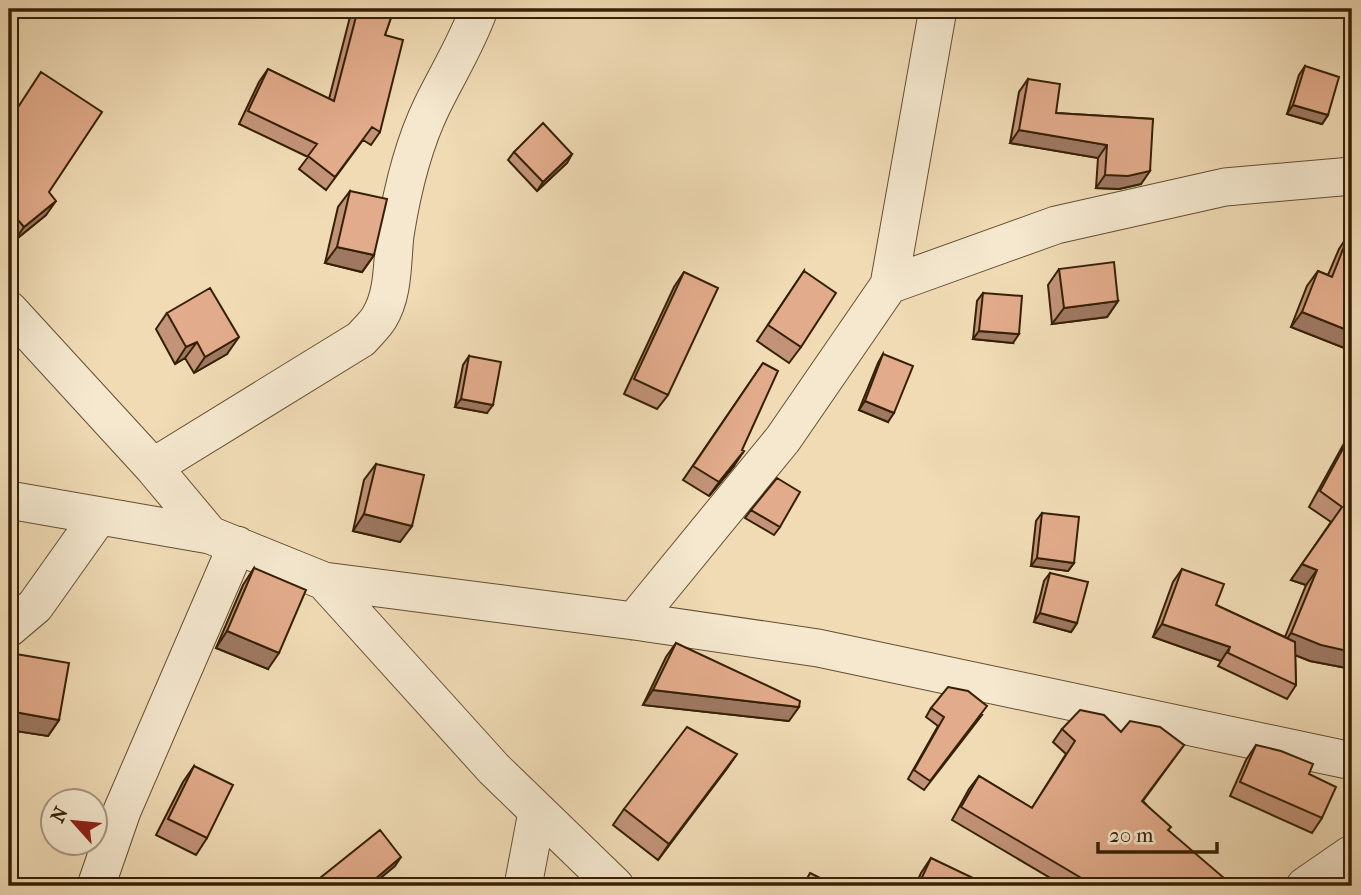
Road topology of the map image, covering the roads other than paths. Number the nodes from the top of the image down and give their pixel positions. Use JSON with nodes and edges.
{"nodes":[{"id":1,"x":479,"y":9,"type":"edge"},
{"id":2,"x":938,"y":9,"type":"edge"},
{"id":3,"x":1352,"y":176,"type":"edge"},
{"id":4,"x":889,"y":285,"type":"junction"},
{"id":5,"x":9,"y":310,"type":"edge"},
{"id":6,"x":153,"y":467,"type":"junction"},
{"id":7,"x":9,"y":500,"type":"edge"},
{"id":8,"x":99,"y":516,"type":"junction"},
{"id":9,"x":223,"y":540,"type":"junction"},
{"id":10,"x":324,"y":581,"type":"junction"},
{"id":11,"x":634,"y":621,"type":"junction"},
{"id":12,"x":9,"y":628,"type":"edge"},
{"id":13,"x":1352,"y":761,"type":"edge"},
{"id":14,"x":537,"y":812,"type":"junction"},
{"id":15,"x":1349,"y":862,"type":"edge"},
{"id":16,"x":96,"y":886,"type":"edge"},
{"id":17,"x":523,"y":886,"type":"edge"},
{"id":18,"x":615,"y":886,"type":"edge"},
{"id":19,"x":1305,"y":886,"type":"edge"}],
"edges":[{"from":1,"to":6,"type":"street"},
{"from":2,"to":4,"type":"street"},
{"from":3,"to":4,"type":"street"},
{"from":4,"to":11,"type":"street"},
{"from":5,"to":6,"type":"street"},
{"from":6,"to":9,"type":"street"},
{"from":7,"to":8,"type":"street"},
{"from":8,"to":9,"type":"street"},
{"from":8,"to":12,"type":"street"},
{"from":9,"to":10,"type":"street"},
{"from":9,"to":16,"type":"street"},
{"from":10,"to":11,"type":"street"},
{"from":10,"to":14,"type":"street"},
{"from":11,"to":13,"type":"street"},
{"from":14,"to":17,"type":"street"},
{"from":14,"to":18,"type":"street"},
{"from":15,"to":19,"type":"street"}]}
